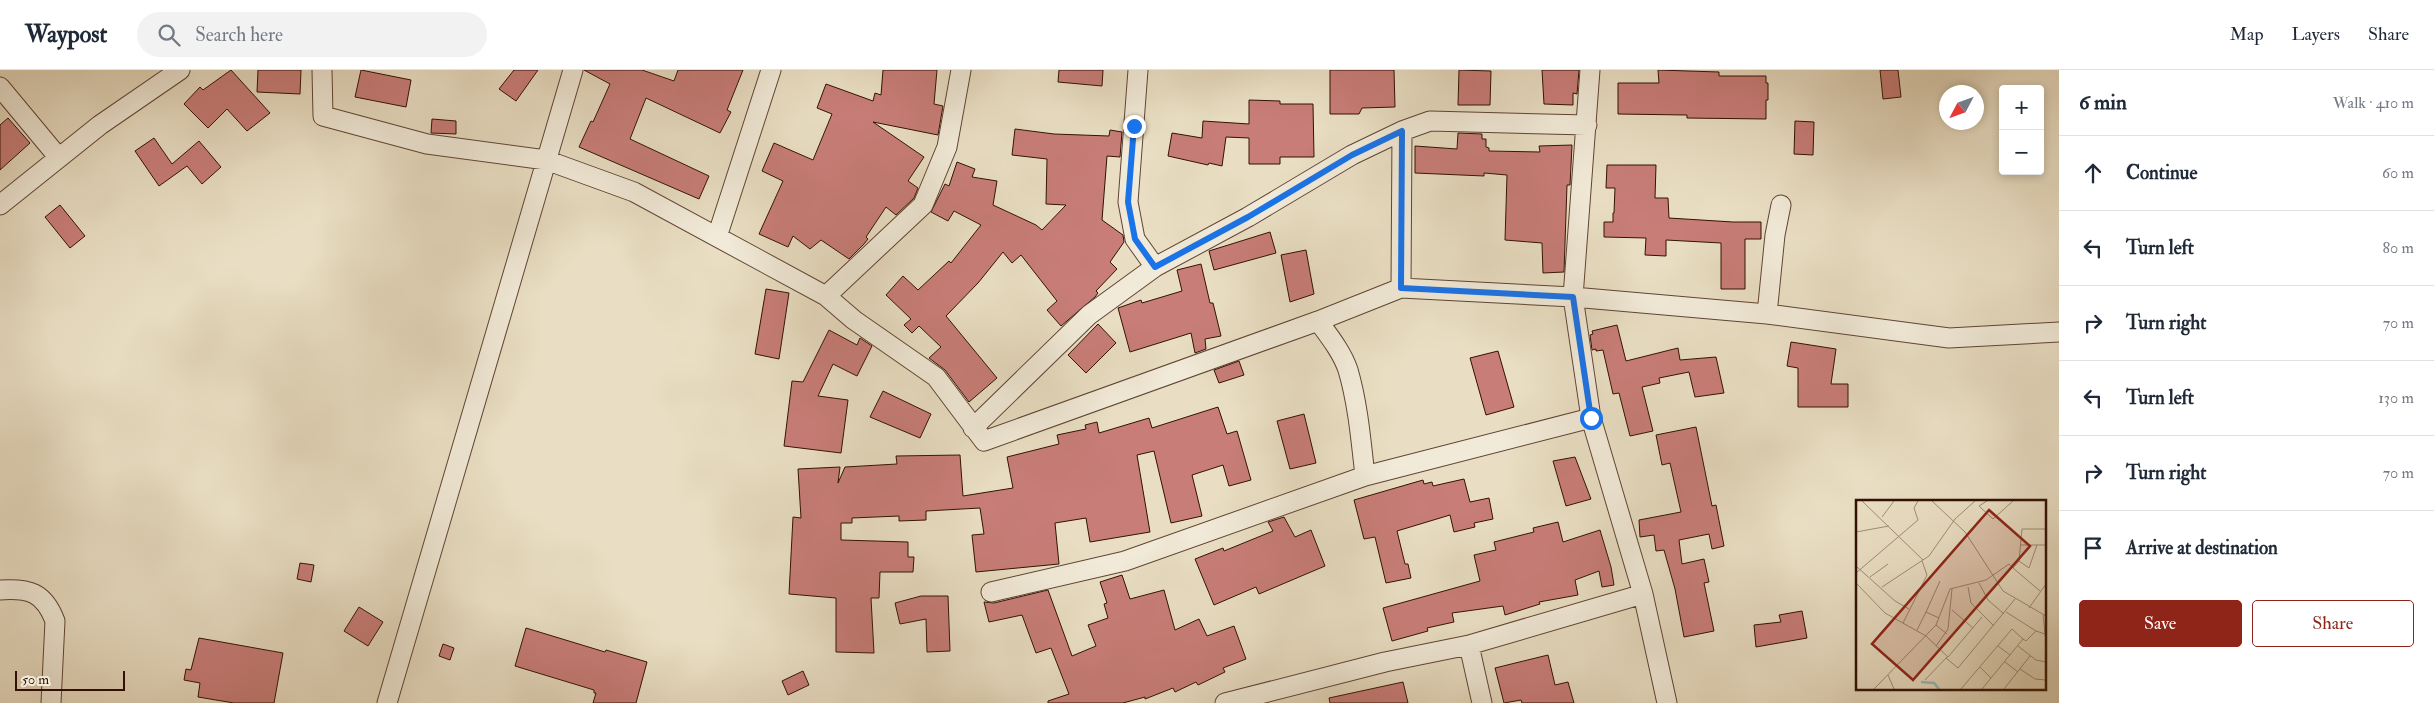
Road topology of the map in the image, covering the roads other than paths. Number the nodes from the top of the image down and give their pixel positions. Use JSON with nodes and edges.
{"nodes":[{"id":1,"x":180,"y":70,"type":"edge"},
{"id":2,"x":322,"y":70,"type":"edge"},
{"id":3,"x":573,"y":70,"type":"edge"},
{"id":4,"x":771,"y":70,"type":"edge"},
{"id":5,"x":960,"y":70,"type":"edge"},
{"id":6,"x":1138,"y":70,"type":"edge"},
{"id":7,"x":1590,"y":70,"type":"edge"},
{"id":8,"x":0,"y":87,"type":"edge"},
{"id":9,"x":1587,"y":125,"type":"junction"},
{"id":10,"x":1402,"y":131,"type":"junction"},
{"id":11,"x":59,"y":158,"type":"junction"},
{"id":12,"x":546,"y":160,"type":"junction"},
{"id":13,"x":0,"y":204,"type":"edge"},
{"id":14,"x":1781,"y":206,"type":"dead end"},
{"id":15,"x":716,"y":237,"type":"junction"},
{"id":16,"x":1155,"y":267,"type":"junction"},
{"id":17,"x":1401,"y":288,"type":"junction"},
{"id":18,"x":826,"y":296,"type":"junction"},
{"id":19,"x":1573,"y":297,"type":"junction"},
{"id":20,"x":1767,"y":314,"type":"junction"},
{"id":21,"x":1318,"y":320,"type":"junction"},
{"id":22,"x":2059,"y":332,"type":"edge"},
{"id":23,"x":1591,"y":418,"type":"junction"},
{"id":24,"x":973,"y":428,"type":"junction"},
{"id":25,"x":1365,"y":476,"type":"junction"},
{"id":26,"x":0,"y":590,"type":"edge"},
{"id":27,"x":991,"y":592,"type":"dead end"},
{"id":28,"x":1643,"y":594,"type":"junction"},
{"id":29,"x":1469,"y":645,"type":"junction"},
{"id":30,"x":51,"y":703,"type":"edge"},
{"id":31,"x":387,"y":703,"type":"edge"},
{"id":32,"x":1225,"y":703,"type":"edge"},
{"id":33,"x":1482,"y":703,"type":"edge"},
{"id":34,"x":1667,"y":703,"type":"edge"}],
"edges":[{"from":1,"to":11,"type":"street"},
{"from":2,"to":12,"type":"street"},
{"from":3,"to":12,"type":"street"},
{"from":4,"to":15,"type":"street"},
{"from":5,"to":18,"type":"street"},
{"from":6,"to":16,"type":"street"},
{"from":7,"to":9,"type":"street"},
{"from":8,"to":11,"type":"street"},
{"from":9,"to":10,"type":"street"},
{"from":9,"to":19,"type":"street"},
{"from":10,"to":16,"type":"street"},
{"from":10,"to":17,"type":"street"},
{"from":11,"to":13,"type":"street"},
{"from":12,"to":15,"type":"street"},
{"from":12,"to":31,"type":"street"},
{"from":14,"to":20,"type":"street"},
{"from":15,"to":18,"type":"street"},
{"from":16,"to":24,"type":"street"},
{"from":17,"to":19,"type":"street"},
{"from":17,"to":21,"type":"street"},
{"from":18,"to":24,"type":"street"},
{"from":19,"to":20,"type":"street"},
{"from":19,"to":23,"type":"street"},
{"from":20,"to":22,"type":"street"},
{"from":21,"to":24,"type":"street"},
{"from":21,"to":25,"type":"street"},
{"from":23,"to":25,"type":"street"},
{"from":23,"to":28,"type":"street"},
{"from":25,"to":27,"type":"street"},
{"from":26,"to":30,"type":"street"},
{"from":28,"to":29,"type":"street"},
{"from":28,"to":34,"type":"street"},
{"from":29,"to":32,"type":"street"},
{"from":29,"to":33,"type":"street"}]}
